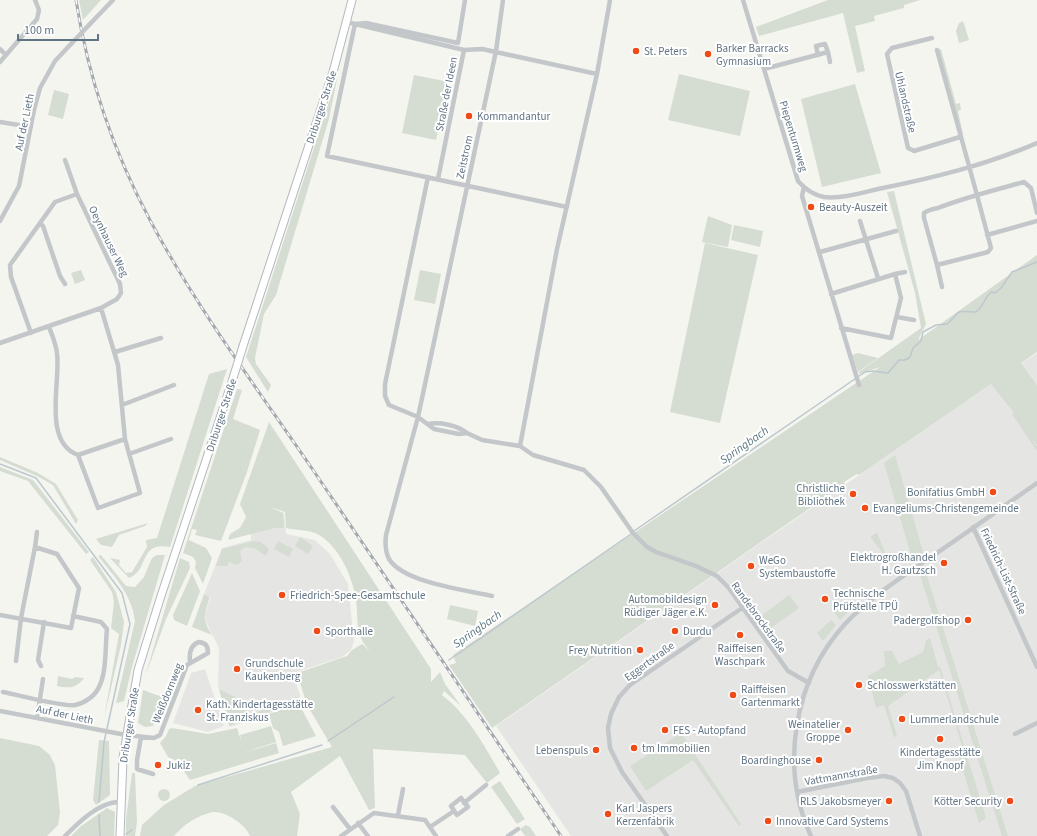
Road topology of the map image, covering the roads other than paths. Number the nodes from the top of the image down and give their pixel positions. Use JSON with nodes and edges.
{"nodes":[{"id":1,"x":35,"y":0,"type":"edge"},
{"id":2,"x":113,"y":0,"type":"edge"},
{"id":3,"x":352,"y":0,"type":"edge"},
{"id":4,"x":465,"y":0,"type":"edge"},
{"id":5,"x":503,"y":0,"type":"edge"},
{"id":6,"x":610,"y":0,"type":"edge"},
{"id":7,"x":743,"y":0,"type":"edge"},
{"id":8,"x":347,"y":22,"type":"junction"},
{"id":9,"x":356,"y":24,"type":"junction"},
{"id":10,"x":381,"y":29,"type":"junction"},
{"id":11,"x":932,"y":38,"type":"dead end"},
{"id":12,"x":458,"y":43,"type":"junction"},
{"id":13,"x":0,"y":49,"type":"edge"},
{"id":14,"x":464,"y":50,"type":"junction"},
{"id":15,"x":937,"y":50,"type":"dead end"},
{"id":16,"x":496,"y":52,"type":"junction"},
{"id":17,"x":828,"y":52,"type":"junction"},
{"id":18,"x":6,"y":55,"type":"junction"},
{"id":19,"x":818,"y":55,"type":"junction"},
{"id":20,"x":0,"y":62,"type":"edge"},
{"id":21,"x":830,"y":62,"type":"dead end"},
{"id":22,"x":764,"y":69,"type":"junction"},
{"id":23,"x":597,"y":74,"type":"junction"},
{"id":24,"x":0,"y":122,"type":"edge"},
{"id":25,"x":31,"y":127,"type":"junction"},
{"id":26,"x":960,"y":137,"type":"junction"},
{"id":27,"x":1037,"y":143,"type":"edge"},
{"id":28,"x":65,"y":160,"type":"dead end"},
{"id":29,"x":968,"y":169,"type":"junction"},
{"id":30,"x":428,"y":177,"type":"junction"},
{"id":31,"x":438,"y":179,"type":"junction"},
{"id":32,"x":467,"y":186,"type":"junction"},
{"id":33,"x":804,"y":188,"type":"junction"},
{"id":34,"x":76,"y":194,"type":"junction"},
{"id":35,"x":977,"y":195,"type":"junction"},
{"id":36,"x":567,"y":207,"type":"junction"},
{"id":37,"x":1037,"y":212,"type":"edge"},
{"id":38,"x":0,"y":221,"type":"edge"},
{"id":39,"x":860,"y":221,"type":"dead end"},
{"id":40,"x":1037,"y":221,"type":"edge"},
{"id":41,"x":40,"y":224,"type":"junction"},
{"id":42,"x":896,"y":231,"type":"dead end"},
{"id":43,"x":987,"y":235,"type":"junction"},
{"id":44,"x":865,"y":239,"type":"junction"},
{"id":45,"x":820,"y":252,"type":"junction"},
{"id":46,"x":937,"y":265,"type":"junction"},
{"id":47,"x":905,"y":272,"type":"dead end"},
{"id":48,"x":895,"y":274,"type":"junction"},
{"id":49,"x":878,"y":278,"type":"junction"},
{"id":50,"x":65,"y":284,"type":"dead end"},
{"id":51,"x":942,"y":287,"type":"dead end"},
{"id":52,"x":831,"y":294,"type":"junction"},
{"id":53,"x":101,"y":308,"type":"junction"},
{"id":54,"x":897,"y":317,"type":"junction"},
{"id":55,"x":914,"y":320,"type":"dead end"},
{"id":56,"x":49,"y":326,"type":"junction"},
{"id":57,"x":841,"y":328,"type":"junction"},
{"id":58,"x":31,"y":333,"type":"junction"},
{"id":59,"x":161,"y":338,"type":"dead end"},
{"id":60,"x":0,"y":344,"type":"edge"},
{"id":61,"x":115,"y":352,"type":"junction"},
{"id":62,"x":174,"y":385,"type":"dead end"},
{"id":63,"x":859,"y":385,"type":"dead end"},
{"id":64,"x":122,"y":405,"type":"junction"},
{"id":65,"x":418,"y":417,"type":"junction"},
{"id":66,"x":125,"y":439,"type":"junction"},
{"id":67,"x":171,"y":440,"type":"dead end"},
{"id":68,"x":520,"y":446,"type":"junction"},
{"id":69,"x":129,"y":454,"type":"junction"},
{"id":70,"x":78,"y":455,"type":"junction"},
{"id":71,"x":1037,"y":482,"type":"edge"},
{"id":72,"x":974,"y":527,"type":"junction"},
{"id":73,"x":37,"y":532,"type":"dead end"},
{"id":74,"x":35,"y":546,"type":"junction"},
{"id":75,"x":492,"y":596,"type":"dead end"},
{"id":76,"x":742,"y":608,"type":"junction"},
{"id":77,"x":0,"y":615,"type":"edge"},
{"id":78,"x":73,"y":616,"type":"junction"},
{"id":79,"x":21,"y":618,"type":"junction"},
{"id":80,"x":44,"y":622,"type":"junction"},
{"id":81,"x":16,"y":661,"type":"dead end"},
{"id":82,"x":190,"y":662,"type":"junction"},
{"id":83,"x":41,"y":666,"type":"dead end"},
{"id":84,"x":1037,"y":667,"type":"edge"},
{"id":85,"x":43,"y":679,"type":"dead end"},
{"id":86,"x":809,"y":683,"type":"junction"},
{"id":87,"x":3,"y":692,"type":"dead end"},
{"id":88,"x":40,"y":699,"type":"junction"},
{"id":89,"x":0,"y":711,"type":"edge"},
{"id":90,"x":37,"y":718,"type":"junction"},
{"id":91,"x":1037,"y":723,"type":"edge"},
{"id":92,"x":1015,"y":734,"type":"dead end"},
{"id":93,"x":126,"y":735,"type":"junction"},
{"id":94,"x":141,"y":737,"type":"junction"},
{"id":95,"x":152,"y":774,"type":"dead end"},
{"id":96,"x":486,"y":785,"type":"dead end"},
{"id":97,"x":402,"y":789,"type":"dead end"},
{"id":98,"x":797,"y":792,"type":"junction"},
{"id":99,"x":120,"y":802,"type":"junction"},
{"id":100,"x":464,"y":803,"type":"junction"},
{"id":101,"x":333,"y":807,"type":"dead end"},
{"id":102,"x":454,"y":811,"type":"junction"},
{"id":103,"x":398,"y":815,"type":"junction"},
{"id":104,"x":358,"y":823,"type":"junction"},
{"id":105,"x":430,"y":827,"type":"junction"},
{"id":106,"x":350,"y":829,"type":"junction"},
{"id":107,"x":518,"y":829,"type":"dead end"},
{"id":108,"x":65,"y":836,"type":"edge"},
{"id":109,"x":120,"y":836,"type":"edge"},
{"id":110,"x":341,"y":836,"type":"edge"},
{"id":111,"x":368,"y":836,"type":"edge"},
{"id":112,"x":436,"y":836,"type":"edge"},
{"id":113,"x":508,"y":836,"type":"edge"},
{"id":114,"x":667,"y":836,"type":"edge"},
{"id":115,"x":811,"y":836,"type":"edge"},
{"id":116,"x":920,"y":836,"type":"edge"}],
"edges":[{"from":1,"to":18,"type":"street"},
{"from":2,"to":25,"type":"street","name":"Auf der Lieth","bridge":true},
{"from":3,"to":8,"type":"main road","name":"Driburger Straße"},
{"from":4,"to":12,"type":"street","name":"Straße der Ideen"},
{"from":5,"to":16,"type":"street","name":"Zeitstrom"},
{"from":6,"to":23,"type":"street"},
{"from":7,"to":22,"type":"street","name":"Piepenturmweg"},
{"from":8,"to":9,"type":"street"},
{"from":8,"to":93,"type":"main road","name":"Driburger Straße","bridge":true},
{"from":9,"to":10,"type":"street"},
{"from":9,"to":30,"type":"street","name":"Zeitstrom"},
{"from":10,"to":12,"type":"street","name":"Straße der Ideen"},
{"from":10,"to":14,"type":"street","name":"Straße der Ideen"},
{"from":11,"to":26,"type":"street","name":"Uhlandstraße"},
{"from":12,"to":14,"type":"street"},
{"from":13,"to":18,"type":"street"},
{"from":14,"to":16,"type":"street"},
{"from":14,"to":31,"type":"street","name":"Straße der Ideen"},
{"from":15,"to":26,"type":"street"},
{"from":16,"to":23,"type":"street"},
{"from":16,"to":32,"type":"street","name":"Zeitstrom"},
{"from":17,"to":19,"type":"street"},
{"from":17,"to":19,"type":"street"},
{"from":17,"to":21,"type":"street"},
{"from":18,"to":20,"type":"street"},
{"from":19,"to":22,"type":"street"},
{"from":22,"to":33,"type":"street","name":"Piepenturmweg"},
{"from":23,"to":36,"type":"street"},
{"from":24,"to":25,"type":"street"},
{"from":25,"to":38,"type":"street","name":"Auf der Lieth"},
{"from":26,"to":29,"type":"street"},
{"from":27,"to":29,"type":"street"},
{"from":28,"to":34,"type":"street","name":"Oeynhauser Weg"},
{"from":29,"to":33,"type":"street"},
{"from":29,"to":35,"type":"street"},
{"from":30,"to":31,"type":"street","name":"Zeitstrom"},
{"from":30,"to":65,"type":"street"},
{"from":31,"to":32,"type":"street","name":"Zeitstrom"},
{"from":32,"to":36,"type":"street"},
{"from":32,"to":65,"type":"street"},
{"from":33,"to":45,"type":"street","name":"Piepenturmweg"},
{"from":34,"to":41,"type":"street"},
{"from":34,"to":53,"type":"street","name":"Oeynhauser Weg"},
{"from":35,"to":37,"type":"street"},
{"from":35,"to":43,"type":"street"},
{"from":35,"to":46,"type":"street"},
{"from":36,"to":68,"type":"street"},
{"from":39,"to":44,"type":"street"},
{"from":40,"to":43,"type":"street"},
{"from":41,"to":50,"type":"street"},
{"from":41,"to":58,"type":"street"},
{"from":42,"to":44,"type":"street"},
{"from":43,"to":46,"type":"street"},
{"from":44,"to":45,"type":"street"},
{"from":44,"to":49,"type":"street"},
{"from":45,"to":52,"type":"street","name":"Piepenturmweg"},
{"from":46,"to":51,"type":"street"},
{"from":47,"to":48,"type":"street"},
{"from":48,"to":49,"type":"street"},
{"from":48,"to":54,"type":"street"},
{"from":49,"to":52,"type":"street"},
{"from":52,"to":57,"type":"street","name":"Piepenturmweg"},
{"from":53,"to":56,"type":"street","name":"Oeynhauser Weg"},
{"from":53,"to":61,"type":"street"},
{"from":54,"to":55,"type":"street"},
{"from":54,"to":57,"type":"street"},
{"from":56,"to":58,"type":"street","name":"Oeynhauser Weg"},
{"from":56,"to":70,"type":"street"},
{"from":57,"to":63,"type":"street","name":"Piepenturmweg"},
{"from":58,"to":60,"type":"street","name":"Oeynhauser Weg"},
{"from":59,"to":61,"type":"street"},
{"from":61,"to":64,"type":"street"},
{"from":62,"to":64,"type":"street"},
{"from":64,"to":66,"type":"street"},
{"from":65,"to":68,"type":"street"},
{"from":65,"to":75,"type":"street"},
{"from":66,"to":69,"type":"street"},
{"from":66,"to":70,"type":"street"},
{"from":67,"to":69,"type":"street"},
{"from":68,"to":76,"type":"street","name":"Randebrockstraße"},
{"from":69,"to":70,"type":"street"},
{"from":71,"to":72,"type":"street"},
{"from":72,"to":84,"type":"street","name":"Friedrich-List-Straße"},
{"from":72,"to":86,"type":"street"},
{"from":73,"to":74,"type":"street"},
{"from":74,"to":78,"type":"street"},
{"from":74,"to":79,"type":"street"},
{"from":76,"to":86,"type":"street","name":"Randebrockstraße"},
{"from":76,"to":114,"type":"street","name":"Eggertstraße"},
{"from":77,"to":79,"type":"street"},
{"from":78,"to":80,"type":"street"},
{"from":78,"to":88,"type":"street"},
{"from":79,"to":80,"type":"street"},
{"from":79,"to":81,"type":"street"},
{"from":80,"to":83,"type":"street"},
{"from":82,"to":82,"type":"street","name":"Weißdornweg"},
{"from":82,"to":94,"type":"street","name":"Weißdornweg"},
{"from":85,"to":88,"type":"street"},
{"from":86,"to":98,"type":"street"},
{"from":87,"to":88,"type":"street"},
{"from":88,"to":90,"type":"street"},
{"from":89,"to":90,"type":"street","name":"Auf der Lieth"},
{"from":90,"to":93,"type":"street","name":"Auf der Lieth"},
{"from":91,"to":92,"type":"street"},
{"from":93,"to":94,"type":"street","name":"Weißdornweg"},
{"from":93,"to":99,"type":"main road","name":"Driburger Straße"},
{"from":94,"to":95,"type":"street"},
{"from":96,"to":100,"type":"street"},
{"from":97,"to":103,"type":"street"},
{"from":98,"to":115,"type":"street"},
{"from":98,"to":116,"type":"street","name":"Vattmannstraße"},
{"from":99,"to":108,"type":"street"},
{"from":99,"to":109,"type":"main road","name":"Driburger Straße"},
{"from":100,"to":102,"type":"street"},
{"from":100,"to":102,"type":"street"},
{"from":101,"to":106,"type":"street"},
{"from":102,"to":105,"type":"street"},
{"from":103,"to":104,"type":"street"},
{"from":103,"to":105,"type":"street"},
{"from":104,"to":106,"type":"street"},
{"from":104,"to":111,"type":"street"},
{"from":105,"to":112,"type":"street"},
{"from":106,"to":110,"type":"street"},
{"from":107,"to":113,"type":"street"}]}
